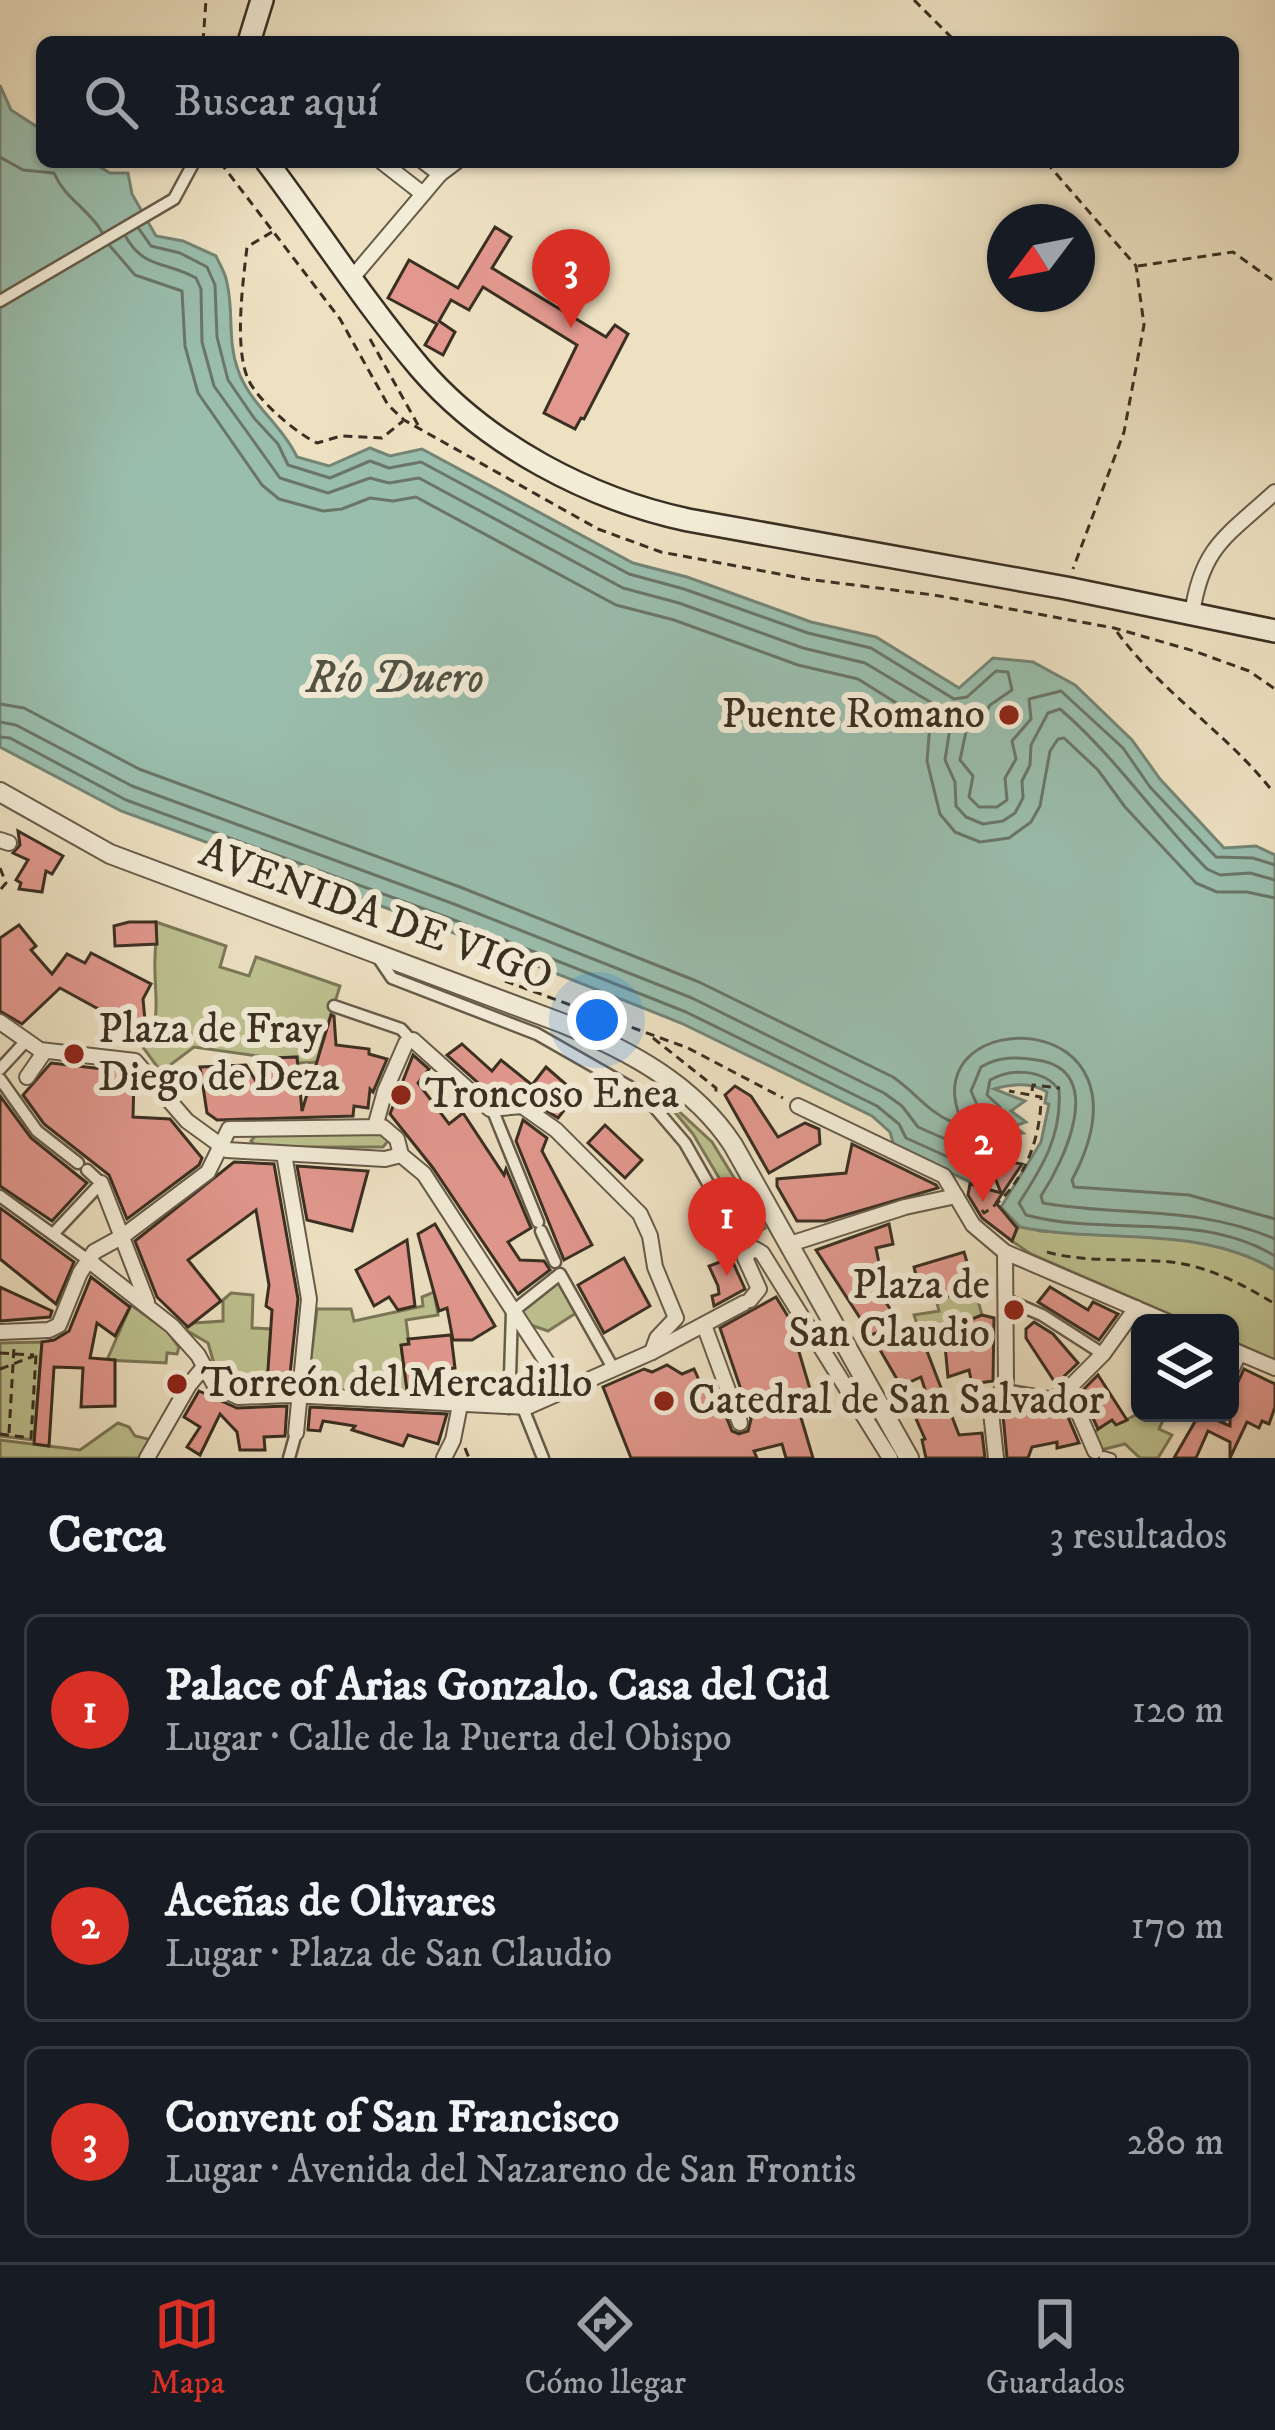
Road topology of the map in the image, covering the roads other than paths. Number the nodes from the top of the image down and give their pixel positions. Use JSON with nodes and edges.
{"nodes":[{"id":1,"x":262,"y":0,"type":"edge"},
{"id":2,"x":251,"y":36,"type":"edge"},
{"id":3,"x":191,"y":168,"type":"edge"},
{"id":4,"x":271,"y":168,"type":"edge"},
{"id":5,"x":390,"y":168,"type":"edge"},
{"id":6,"x":432,"y":168,"type":"edge"},
{"id":7,"x":448,"y":168,"type":"edge"},
{"id":8,"x":440,"y":174,"type":"junction"},
{"id":9,"x":423,"y":194,"type":"junction"},
{"id":10,"x":352,"y":278,"type":"junction"},
{"id":11,"x":0,"y":301,"type":"edge"},
{"id":12,"x":1275,"y":492,"type":"edge"},
{"id":13,"x":1192,"y":614,"type":"junction"},
{"id":14,"x":1275,"y":631,"type":"edge"},
{"id":15,"x":0,"y":792,"type":"edge"},
{"id":16,"x":376,"y":952,"type":"junction"},
{"id":17,"x":334,"y":1006,"type":"dead end"},
{"id":18,"x":0,"y":1022,"type":"edge"},
{"id":19,"x":19,"y":1037,"type":"junction"},
{"id":20,"x":411,"y":1040,"type":"junction"},
{"id":21,"x":45,"y":1051,"type":"junction"},
{"id":22,"x":0,"y":1069,"type":"edge"},
{"id":23,"x":27,"y":1077,"type":"joint"},
{"id":24,"x":0,"y":1079,"type":"edge"},
{"id":25,"x":13,"y":1098,"type":"junction"},
{"id":26,"x":798,"y":1106,"type":"road end"},
{"id":27,"x":493,"y":1111,"type":"junction"},
{"id":28,"x":375,"y":1127,"type":"junction"},
{"id":29,"x":220,"y":1147,"type":"junction"},
{"id":30,"x":284,"y":1154,"type":"junction"},
{"id":31,"x":407,"y":1159,"type":"junction"},
{"id":32,"x":101,"y":1183,"type":"junction"},
{"id":33,"x":0,"y":1196,"type":"edge"},
{"id":34,"x":956,"y":1196,"type":"junction"},
{"id":35,"x":54,"y":1233,"type":"junction"},
{"id":36,"x":126,"y":1233,"type":"junction"},
{"id":37,"x":790,"y":1244,"type":"junction"},
{"id":38,"x":747,"y":1252,"type":"junction"},
{"id":39,"x":1005,"y":1252,"type":"junction"},
{"id":40,"x":88,"y":1260,"type":"junction"},
{"id":41,"x":558,"y":1269,"type":"junction"},
{"id":42,"x":1005,"y":1300,"type":"junction"},
{"id":43,"x":149,"y":1307,"type":"junction"},
{"id":44,"x":1136,"y":1308,"type":"junction"},
{"id":45,"x":511,"y":1310,"type":"junction"},
{"id":46,"x":1150,"y":1314,"type":"edge"},
{"id":47,"x":704,"y":1325,"type":"junction"},
{"id":48,"x":7,"y":1333,"type":"edge"},
{"id":49,"x":1108,"y":1347,"type":"junction"},
{"id":50,"x":652,"y":1352,"type":"junction"},
{"id":51,"x":1239,"y":1352,"type":"edge"},
{"id":52,"x":613,"y":1367,"type":"junction"},
{"id":53,"x":203,"y":1368,"type":"junction"},
{"id":54,"x":1275,"y":1368,"type":"edge"},
{"id":55,"x":1068,"y":1389,"type":"junction"},
{"id":56,"x":565,"y":1390,"type":"junction"},
{"id":57,"x":1004,"y":1390,"type":"junction"},
{"id":58,"x":298,"y":1396,"type":"junction"},
{"id":59,"x":514,"y":1404,"type":"junction"},
{"id":60,"x":454,"y":1405,"type":"junction"},
{"id":61,"x":740,"y":1423,"type":"dead end"},
{"id":62,"x":296,"y":1433,"type":"joint"},
{"id":63,"x":453,"y":1450,"type":"edge"},
{"id":64,"x":1103,"y":1455,"type":"edge"},
{"id":65,"x":147,"y":1458,"type":"edge"},
{"id":66,"x":290,"y":1458,"type":"edge"},
{"id":67,"x":543,"y":1458,"type":"edge"},
{"id":68,"x":890,"y":1458,"type":"edge"},
{"id":69,"x":909,"y":1458,"type":"edge"},
{"id":70,"x":996,"y":1458,"type":"edge"}],
"edges":[{"from":1,"to":2,"type":"main road"},
{"from":3,"to":11,"type":"street"},
{"from":4,"to":10,"type":"main road"},
{"from":5,"to":9,"type":"street"},
{"from":6,"to":8,"type":"street"},
{"from":7,"to":8,"type":"street"},
{"from":8,"to":9,"type":"street"},
{"from":9,"to":10,"type":"street"},
{"from":10,"to":13,"type":"main road"},
{"from":12,"to":13,"type":"street"},
{"from":13,"to":14,"type":"main road"},
{"from":15,"to":16,"type":"street","name":"AVENIDA DE VIGO"},
{"from":16,"to":37,"type":"street","name":"AVENIDA DE VIGO"},
{"from":16,"to":38,"type":"street"},
{"from":17,"to":20,"type":"street"},
{"from":18,"to":19,"type":"street"},
{"from":19,"to":21,"type":"street"},
{"from":19,"to":22,"type":"street"},
{"from":20,"to":27,"type":"street"},
{"from":20,"to":28,"type":"street"},
{"from":21,"to":23,"type":"street"},
{"from":21,"to":29,"type":"street"},
{"from":23,"to":25,"type":"street"},
{"from":24,"to":25,"type":"street"},
{"from":25,"to":32,"type":"street"},
{"from":26,"to":34,"type":"street"},
{"from":27,"to":41,"type":"street"},
{"from":27,"to":50,"type":"street"},
{"from":28,"to":29,"type":"street"},
{"from":28,"to":31,"type":"street"},
{"from":29,"to":30,"type":"street"},
{"from":29,"to":36,"type":"street"},
{"from":30,"to":31,"type":"street"},
{"from":30,"to":58,"type":"street"},
{"from":31,"to":45,"type":"street"},
{"from":32,"to":35,"type":"street"},
{"from":32,"to":36,"type":"street"},
{"from":33,"to":35,"type":"street"},
{"from":34,"to":37,"type":"street"},
{"from":34,"to":39,"type":"street"},
{"from":35,"to":40,"type":"street"},
{"from":36,"to":40,"type":"street"},
{"from":36,"to":43,"type":"street"},
{"from":37,"to":69,"type":"street","name":"AVENIDA DE VIGO"},
{"from":38,"to":47,"type":"street"},
{"from":38,"to":68,"type":"street"},
{"from":39,"to":42,"type":"street"},
{"from":39,"to":44,"type":"street"},
{"from":40,"to":43,"type":"street"},
{"from":40,"to":48,"type":"street"},
{"from":41,"to":45,"type":"street"},
{"from":41,"to":52,"type":"street"},
{"from":42,"to":49,"type":"street"},
{"from":42,"to":57,"type":"street"},
{"from":43,"to":53,"type":"street"},
{"from":44,"to":46,"type":"street"},
{"from":44,"to":49,"type":"street"},
{"from":45,"to":56,"type":"street"},
{"from":45,"to":59,"type":"street"},
{"from":47,"to":50,"type":"street"},
{"from":47,"to":61,"type":"street"},
{"from":49,"to":55,"type":"street"},
{"from":50,"to":52,"type":"street"},
{"from":51,"to":54,"type":"street"},
{"from":52,"to":56,"type":"street"},
{"from":53,"to":58,"type":"street"},
{"from":53,"to":65,"type":"street"},
{"from":55,"to":57,"type":"street"},
{"from":55,"to":64,"type":"street"},
{"from":56,"to":59,"type":"street"},
{"from":57,"to":70,"type":"street"},
{"from":58,"to":60,"type":"street"},
{"from":58,"to":62,"type":"street"},
{"from":59,"to":60,"type":"street"},
{"from":59,"to":67,"type":"street"},
{"from":60,"to":63,"type":"street"},
{"from":62,"to":66,"type":"street"}]}
